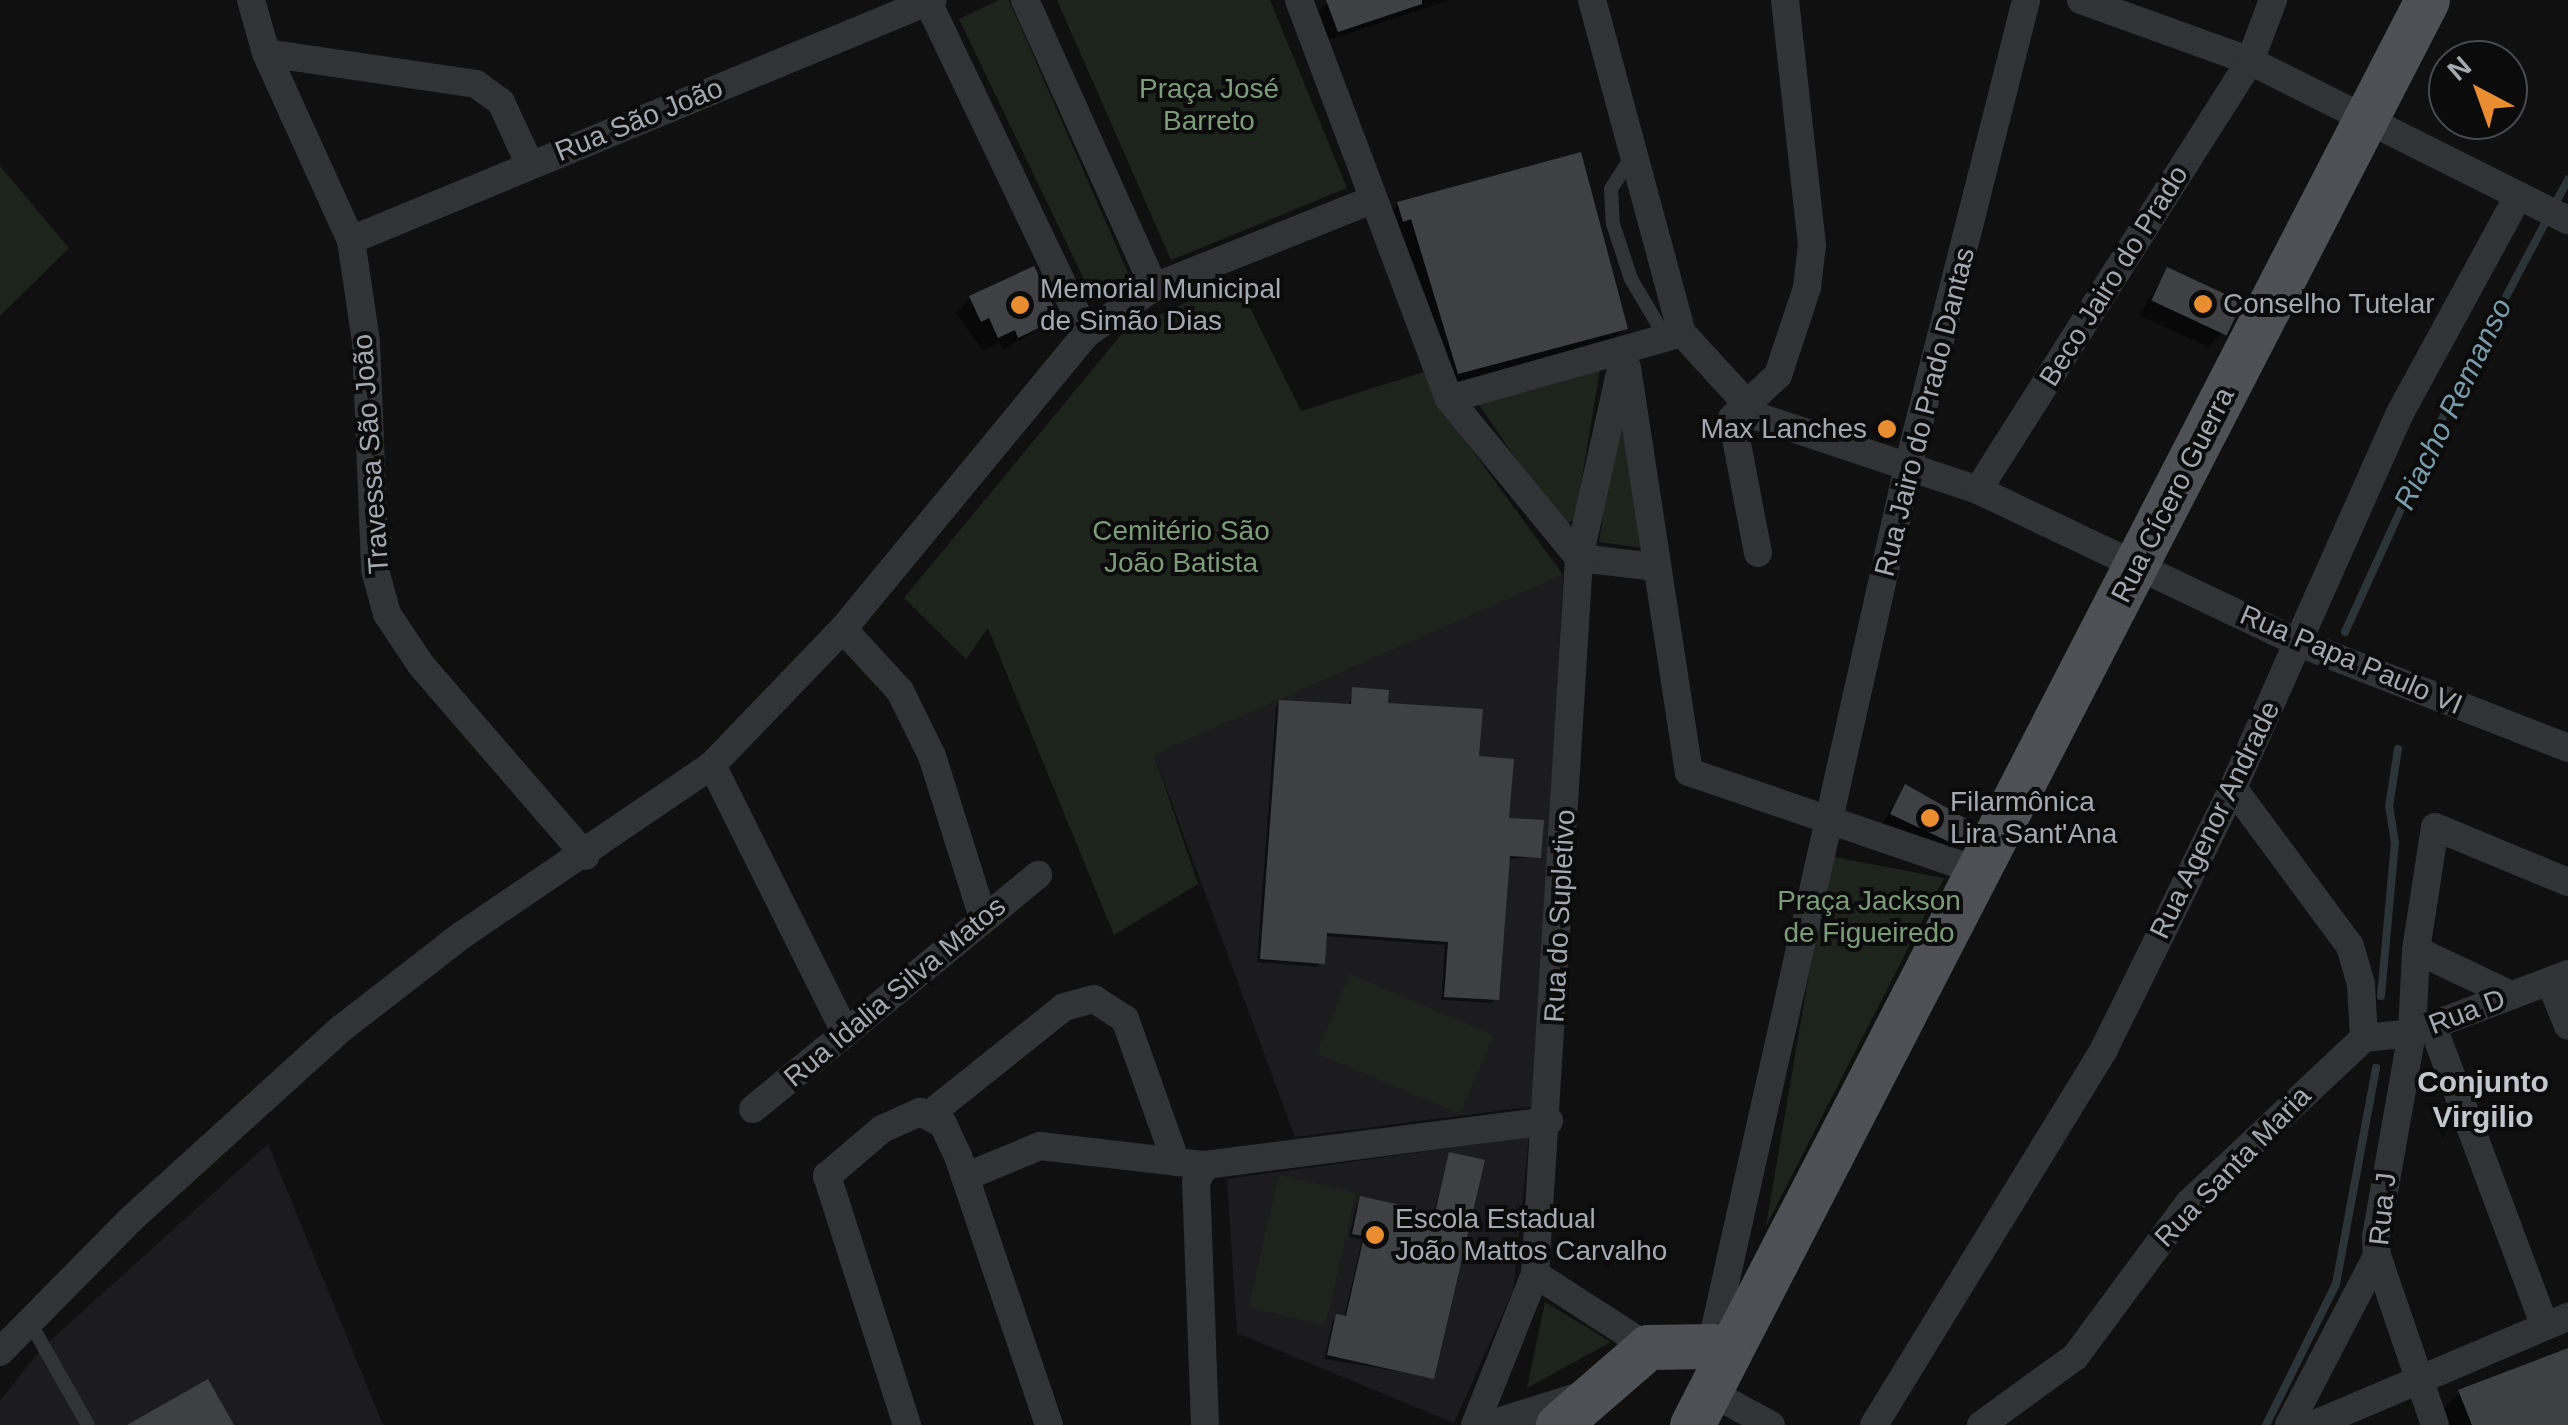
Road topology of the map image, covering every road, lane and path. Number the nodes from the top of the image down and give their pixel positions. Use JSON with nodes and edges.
{"nodes":[{"id":1,"x":251,"y":0,"type":"edge"},
{"id":2,"x":1025,"y":0,"type":"edge"},
{"id":3,"x":1299,"y":0,"type":"edge"},
{"id":4,"x":1592,"y":0,"type":"edge"},
{"id":5,"x":1785,"y":0,"type":"edge"},
{"id":6,"x":2026,"y":0,"type":"edge"},
{"id":7,"x":2080,"y":0,"type":"edge"},
{"id":8,"x":2273,"y":0,"type":"edge"},
{"id":9,"x":2428,"y":0,"type":"edge"},
{"id":10,"x":929,"y":1,"type":"edge"},
{"id":11,"x":266,"y":53,"type":"junction"},
{"id":12,"x":2250,"y":61,"type":"junction"},
{"id":13,"x":2365,"y":118,"type":"junction"},
{"id":14,"x":1634,"y":152,"type":"junction"},
{"id":15,"x":530,"y":165,"type":"junction"},
{"id":16,"x":1372,"y":200,"type":"junction"},
{"id":17,"x":2546,"y":209,"type":"edge"},
{"id":18,"x":351,"y":240,"type":"junction"},
{"id":19,"x":1154,"y":287,"type":"junction"},
{"id":20,"x":1086,"y":334,"type":"junction"},
{"id":21,"x":1674,"y":335,"type":"junction"},
{"id":22,"x":1625,"y":352,"type":"junction"},
{"id":23,"x":1450,"y":399,"type":"junction"},
{"id":24,"x":1750,"y":403,"type":"junction"},
{"id":25,"x":1908,"y":467,"type":"junction"},
{"id":26,"x":1978,"y":490,"type":"junction"},
{"id":27,"x":1758,"y":553,"type":"dead end"},
{"id":28,"x":1579,"y":558,"type":"junction"},
{"id":29,"x":2138,"y":564,"type":"junction"},
{"id":30,"x":1656,"y":567,"type":"junction"},
{"id":31,"x":843,"y":630,"type":"junction"},
{"id":32,"x":2299,"y":643,"type":"junction"},
{"id":33,"x":2566,"y":745,"type":"edge"},
{"id":34,"x":712,"y":765,"type":"junction"},
{"id":35,"x":2233,"y":788,"type":"junction"},
{"id":36,"x":1831,"y":826,"type":"junction"},
{"id":37,"x":586,"y":856,"type":"junction"},
{"id":38,"x":1981,"y":872,"type":"junction"},
{"id":39,"x":1038,"y":875,"type":"dead end"},
{"id":40,"x":2568,"y":882,"type":"edge"},
{"id":41,"x":983,"y":918,"type":"junction"},
{"id":42,"x":2416,"y":950,"type":"junction"},
{"id":43,"x":2559,"y":978,"type":"edge"},
{"id":44,"x":2511,"y":995,"type":"junction"},
{"id":45,"x":2568,"y":1026,"type":"edge"},
{"id":46,"x":2422,"y":1030,"type":"junction"},
{"id":47,"x":845,"y":1032,"type":"junction"},
{"id":48,"x":2364,"y":1038,"type":"junction"},
{"id":49,"x":753,"y":1110,"type":"dead end"},
{"id":50,"x":930,"y":1114,"type":"junction"},
{"id":51,"x":1549,"y":1120,"type":"junction"},
{"id":52,"x":1176,"y":1162,"type":"junction"},
{"id":53,"x":1206,"y":1165,"type":"junction"},
{"id":54,"x":965,"y":1178,"type":"junction"},
{"id":55,"x":2376,"y":1256,"type":"junction"},
{"id":56,"x":1535,"y":1274,"type":"junction"},
{"id":57,"x":27,"y":1318,"type":"junction"},
{"id":58,"x":2556,"y":1322,"type":"edge"},
{"id":59,"x":1648,"y":1348,"type":"junction"},
{"id":60,"x":0,"y":1352,"type":"edge"},
{"id":61,"x":1711,"y":1379,"type":"edge"},
{"id":62,"x":2420,"y":1379,"type":"junction"},
{"id":63,"x":1574,"y":1409,"type":"edge"},
{"id":64,"x":88,"y":1425,"type":"edge"},
{"id":65,"x":907,"y":1425,"type":"edge"},
{"id":66,"x":1049,"y":1425,"type":"edge"},
{"id":67,"x":1204,"y":1425,"type":"edge"},
{"id":68,"x":1475,"y":1425,"type":"edge"},
{"id":69,"x":1488,"y":1425,"type":"edge"},
{"id":70,"x":1771,"y":1425,"type":"edge"},
{"id":71,"x":1874,"y":1425,"type":"edge"},
{"id":72,"x":1982,"y":1425,"type":"edge"},
{"id":73,"x":2289,"y":1425,"type":"edge"},
{"id":74,"x":2313,"y":1425,"type":"edge"},
{"id":75,"x":2435,"y":1425,"type":"edge"}],
"edges":[{"from":1,"to":11,"type":"street","name":"Travessa São João"},
{"from":2,"to":19,"type":"street"},
{"from":3,"to":16,"type":"street"},
{"from":4,"to":14,"type":"street"},
{"from":5,"to":24,"type":"street"},
{"from":6,"to":25,"type":"street","name":"Rua Jairo do Prado Dantas"},
{"from":7,"to":12,"type":"street"},
{"from":8,"to":12,"type":"street","name":"Beco Jairo do Prado"},
{"from":9,"to":13,"type":"main road","name":"Rua Cícero Guerra"},
{"from":10,"to":15,"type":"street","name":"Rua São João"},
{"from":10,"to":20,"type":"street"},
{"from":11,"to":15,"type":"street"},
{"from":11,"to":18,"type":"street","name":"Travessa São João"},
{"from":12,"to":13,"type":"street"},
{"from":12,"to":26,"type":"street","name":"Beco Jairo do Prado"},
{"from":13,"to":17,"type":"street"},
{"from":13,"to":29,"type":"main road","name":"Rua Cícero Guerra"},
{"from":14,"to":21,"type":"street"},
{"from":14,"to":21,"type":"lane"},
{"from":15,"to":18,"type":"street","name":"Rua São João"},
{"from":16,"to":19,"type":"street"},
{"from":16,"to":23,"type":"street"},
{"from":17,"to":32,"type":"street","name":"Rua Agenor Andrade"},
{"from":18,"to":37,"type":"street","name":"Travessa São João"},
{"from":19,"to":20,"type":"street"},
{"from":20,"to":31,"type":"street"},
{"from":21,"to":22,"type":"street"},
{"from":21,"to":24,"type":"street","name":"Rua Papa Paulo VI"},
{"from":22,"to":23,"type":"street"},
{"from":22,"to":28,"type":"street","name":"Rua do Supletivo"},
{"from":22,"to":30,"type":"street"},
{"from":23,"to":28,"type":"street"},
{"from":24,"to":25,"type":"street","name":"Rua Papa Paulo VI"},
{"from":24,"to":27,"type":"street"},
{"from":25,"to":26,"type":"street","name":"Rua Papa Paulo VI"},
{"from":25,"to":36,"type":"street","name":"Rua Jairo do Prado Dantas"},
{"from":26,"to":29,"type":"street","name":"Rua Papa Paulo VI"},
{"from":28,"to":30,"type":"street"},
{"from":28,"to":51,"type":"street","name":"Rua do Supletivo"},
{"from":29,"to":32,"type":"street","name":"Rua Papa Paulo VI"},
{"from":29,"to":38,"type":"main road","name":"Rua Cícero Guerra"},
{"from":30,"to":36,"type":"street"},
{"from":31,"to":34,"type":"street"},
{"from":31,"to":41,"type":"street"},
{"from":32,"to":33,"type":"street","name":"Rua Papa Paulo VI"},
{"from":32,"to":35,"type":"street","name":"Rua Agenor Andrade"},
{"from":34,"to":37,"type":"street"},
{"from":34,"to":47,"type":"street"},
{"from":35,"to":48,"type":"street"},
{"from":35,"to":71,"type":"street","name":"Rua Agenor Andrade"},
{"from":36,"to":38,"type":"street"},
{"from":36,"to":61,"type":"street"},
{"from":37,"to":57,"type":"street"},
{"from":38,"to":61,"type":"main road"},
{"from":39,"to":41,"type":"street","name":"Rua Idalia Silva Matos"},
{"from":40,"to":42,"type":"street","name":"Rua J"},
{"from":41,"to":47,"type":"street","name":"Rua Idalia Silva Matos"},
{"from":42,"to":44,"type":"street"},
{"from":42,"to":46,"type":"street","name":"Rua J"},
{"from":43,"to":44,"type":"street","name":"Rua D"},
{"from":43,"to":45,"type":"street"},
{"from":44,"to":46,"type":"street","name":"Rua D"},
{"from":46,"to":48,"type":"street","name":"Rua D"},
{"from":46,"to":55,"type":"street","name":"Rua J"},
{"from":46,"to":58,"type":"street"},
{"from":47,"to":49,"type":"street","name":"Rua Idalia Silva Matos"},
{"from":48,"to":72,"type":"street","name":"Rua Santa Maria"},
{"from":50,"to":52,"type":"street"},
{"from":50,"to":54,"type":"street"},
{"from":50,"to":65,"type":"street"},
{"from":51,"to":53,"type":"street"},
{"from":51,"to":56,"type":"street","name":"Rua do Supletivo"},
{"from":52,"to":53,"type":"street"},
{"from":52,"to":54,"type":"street"},
{"from":53,"to":67,"type":"street"},
{"from":54,"to":66,"type":"street"},
{"from":55,"to":62,"type":"street","name":"Rua J"},
{"from":55,"to":73,"type":"street"},
{"from":56,"to":59,"type":"street"},
{"from":56,"to":68,"type":"street","name":"Rua do Supletivo"},
{"from":57,"to":60,"type":"street"},
{"from":57,"to":64,"type":"lane"},
{"from":58,"to":62,"type":"street"},
{"from":59,"to":61,"type":"main road"},
{"from":59,"to":63,"type":"main road"},
{"from":61,"to":70,"type":"street"},
{"from":62,"to":74,"type":"street"},
{"from":62,"to":75,"type":"street","name":"Rua J"},
{"from":63,"to":69,"type":"street"}]}
